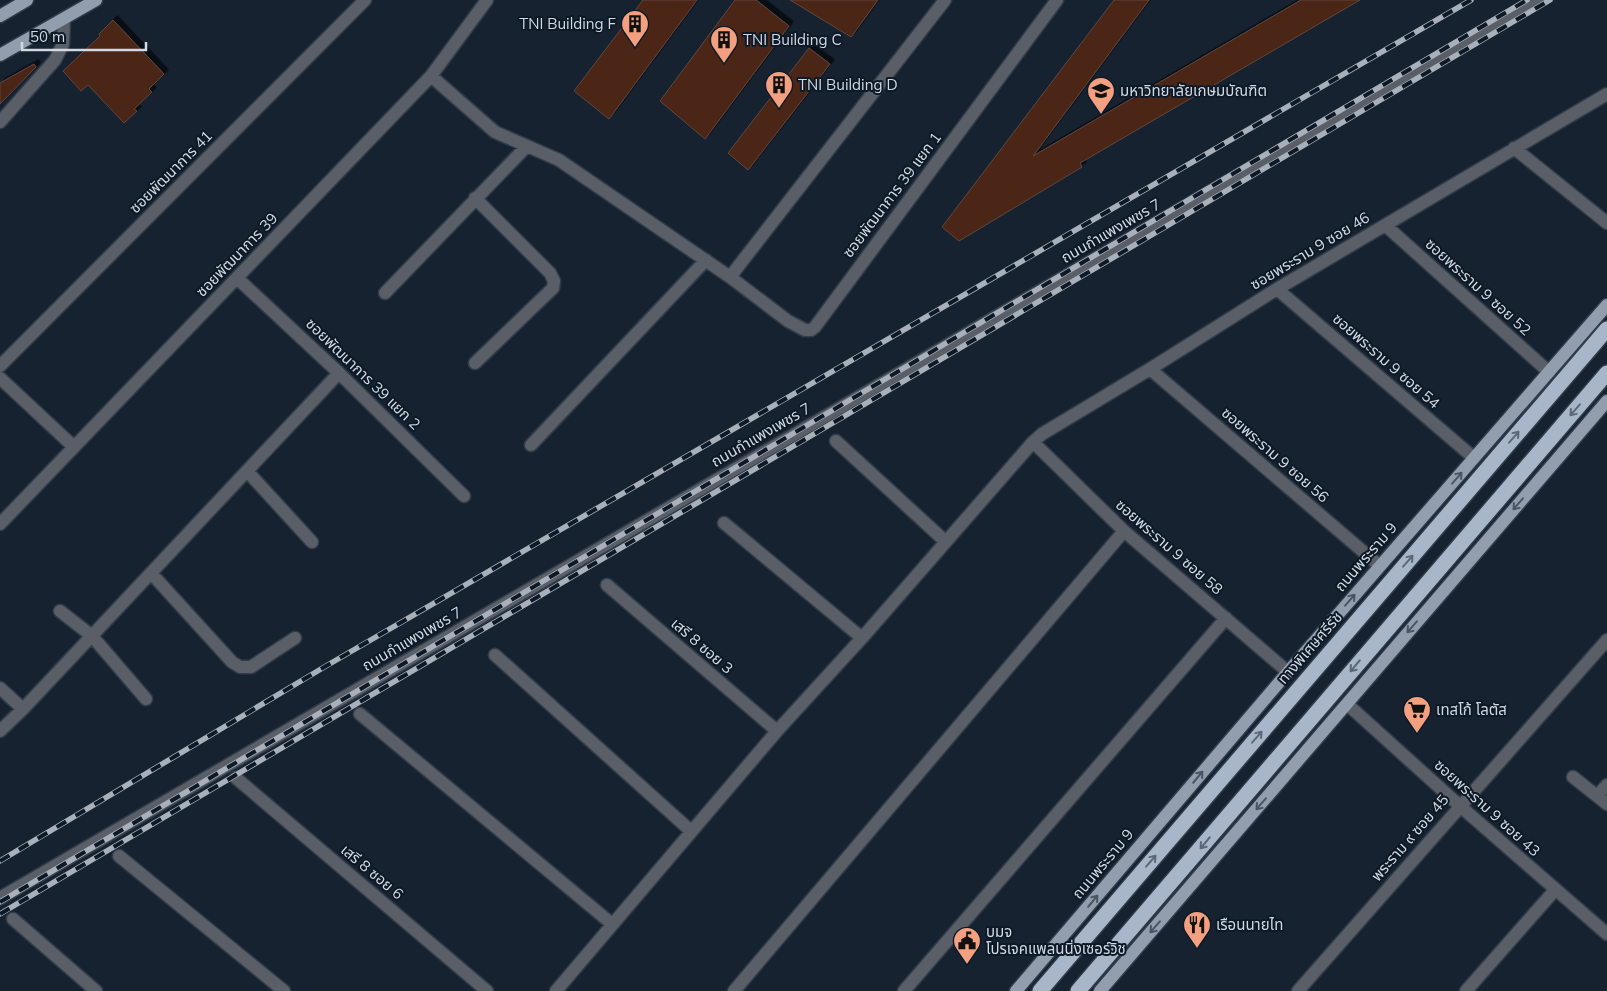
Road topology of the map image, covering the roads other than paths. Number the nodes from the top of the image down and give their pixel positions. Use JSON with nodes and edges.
{"nodes":[{"id":1,"x":27,"y":0,"type":"edge"},
{"id":2,"x":96,"y":0,"type":"edge"},
{"id":3,"x":365,"y":0,"type":"edge"},
{"id":4,"x":488,"y":0,"type":"edge"},
{"id":5,"x":945,"y":0,"type":"edge"},
{"id":6,"x":1057,"y":0,"type":"edge"},
{"id":7,"x":1540,"y":0,"type":"edge"},
{"id":8,"x":0,"y":16,"type":"edge"},
{"id":9,"x":64,"y":18,"type":"junction"},
{"id":10,"x":0,"y":55,"type":"edge"},
{"id":11,"x":430,"y":76,"type":"junction"},
{"id":12,"x":1607,"y":94,"type":"edge"},
{"id":13,"x":0,"y":122,"type":"edge"},
{"id":14,"x":526,"y":146,"type":"junction"},
{"id":15,"x":1514,"y":148,"type":"junction"},
{"id":16,"x":474,"y":198,"type":"junction"},
{"id":17,"x":1607,"y":223,"type":"edge"},
{"id":18,"x":1384,"y":225,"type":"junction"},
{"id":19,"x":706,"y":260,"type":"junction"},
{"id":20,"x":730,"y":276,"type":"junction"},
{"id":21,"x":237,"y":278,"type":"junction"},
{"id":22,"x":1277,"y":289,"type":"junction"},
{"id":23,"x":386,"y":292,"type":"dead end"},
{"id":24,"x":1607,"y":306,"type":"edge"},
{"id":25,"x":1607,"y":329,"type":"edge"},
{"id":26,"x":475,"y":362,"type":"dead end"},
{"id":27,"x":0,"y":366,"type":"edge"},
{"id":28,"x":1150,"y":369,"type":"junction"},
{"id":29,"x":1549,"y":372,"type":"junction"},
{"id":30,"x":339,"y":373,"type":"junction"},
{"id":31,"x":1607,"y":373,"type":"edge"},
{"id":32,"x":0,"y":378,"type":"edge"},
{"id":33,"x":1607,"y":401,"type":"edge"},
{"id":34,"x":836,"y":441,"type":"dead end"},
{"id":35,"x":1033,"y":442,"type":"junction"},
{"id":36,"x":531,"y":445,"type":"dead end"},
{"id":37,"x":74,"y":447,"type":"junction"},
{"id":38,"x":1474,"y":458,"type":"junction"},
{"id":39,"x":247,"y":471,"type":"junction"},
{"id":40,"x":464,"y":496,"type":"dead end"},
{"id":41,"x":724,"y":523,"type":"dead end"},
{"id":42,"x":0,"y":524,"type":"edge"},
{"id":43,"x":1124,"y":531,"type":"junction"},
{"id":44,"x":312,"y":542,"type":"dead end"},
{"id":45,"x":946,"y":542,"type":"junction"},
{"id":46,"x":1380,"y":566,"type":"junction"},
{"id":47,"x":151,"y":573,"type":"junction"},
{"id":48,"x":606,"y":585,"type":"dead end"},
{"id":49,"x":60,"y":611,"type":"dead end"},
{"id":50,"x":1226,"y":618,"type":"junction"},
{"id":51,"x":92,"y":636,"type":"junction"},
{"id":52,"x":295,"y":638,"type":"dead end"},
{"id":53,"x":862,"y":638,"type":"junction"},
{"id":54,"x":1607,"y":640,"type":"edge"},
{"id":55,"x":495,"y":655,"type":"dead end"},
{"id":56,"x":1288,"y":672,"type":"junction"},
{"id":57,"x":0,"y":688,"type":"edge"},
{"id":58,"x":146,"y":700,"type":"dead end"},
{"id":59,"x":1347,"y":704,"type":"junction"},
{"id":60,"x":23,"y":709,"type":"junction"},
{"id":61,"x":360,"y":714,"type":"dead end"},
{"id":62,"x":0,"y":731,"type":"edge"},
{"id":63,"x":777,"y":731,"type":"junction"},
{"id":64,"x":1573,"y":777,"type":"dead end"},
{"id":65,"x":236,"y":778,"type":"dead end"},
{"id":66,"x":1607,"y":785,"type":"edge"},
{"id":67,"x":1602,"y":800,"type":"edge"},
{"id":68,"x":1460,"y":806,"type":"junction"},
{"id":69,"x":691,"y":831,"type":"junction"},
{"id":70,"x":119,"y":856,"type":"dead end"},
{"id":71,"x":1555,"y":890,"type":"junction"},
{"id":72,"x":0,"y":898,"type":"edge"},
{"id":73,"x":13,"y":919,"type":"dead end"},
{"id":74,"x":612,"y":924,"type":"junction"},
{"id":75,"x":1607,"y":934,"type":"edge"},
{"id":76,"x":96,"y":991,"type":"edge"},
{"id":77,"x":284,"y":991,"type":"edge"},
{"id":78,"x":487,"y":991,"type":"edge"},
{"id":79,"x":556,"y":991,"type":"edge"},
{"id":80,"x":734,"y":991,"type":"edge"},
{"id":81,"x":904,"y":991,"type":"edge"},
{"id":82,"x":1016,"y":991,"type":"edge"},
{"id":83,"x":1040,"y":991,"type":"edge"},
{"id":84,"x":1078,"y":991,"type":"edge"},
{"id":85,"x":1100,"y":991,"type":"edge"},
{"id":86,"x":1298,"y":991,"type":"edge"},
{"id":87,"x":1466,"y":991,"type":"edge"}],
"edges":[{"from":1,"to":8,"type":"main road"},
{"from":2,"to":9,"type":"main road"},
{"from":3,"to":27,"type":"street","name":"ซอยพัฒนาการ 41"},
{"from":4,"to":11,"type":"street","name":"ซอยพัฒนาการ 39"},
{"from":5,"to":20,"type":"street"},
{"from":6,"to":20,"type":"street","name":"ซอยพัฒนาการ 39 แยก 1"},
{"from":7,"to":72,"type":"street","name":"ถนนกำแพงเพชร 7"},
{"from":9,"to":10,"type":"main road"},
{"from":9,"to":13,"type":"street"},
{"from":11,"to":14,"type":"street","name":"ซอยพัฒนาการ 39 แยก 1"},
{"from":11,"to":21,"type":"street","name":"ซอยพัฒนาการ 39"},
{"from":12,"to":15,"type":"street","name":"ซอยพระราม 9 ซอย 46"},
{"from":14,"to":16,"type":"street"},
{"from":14,"to":19,"type":"street","name":"ซอยพัฒนาการ 39 แยก 1"},
{"from":15,"to":17,"type":"street"},
{"from":15,"to":18,"type":"street","name":"ซอยพระราม 9 ซอย 46"},
{"from":16,"to":23,"type":"street"},
{"from":16,"to":26,"type":"street"},
{"from":18,"to":22,"type":"street","name":"ซอยพระราม 9 ซอย 46"},
{"from":18,"to":29,"type":"street","name":"ซอยพระราม 9 ซอย 52"},
{"from":19,"to":20,"type":"street","name":"ซอยพัฒนาการ 39 แยก 1"},
{"from":19,"to":36,"type":"street"},
{"from":21,"to":30,"type":"street","name":"ซอยพัฒนาการ 39 แยก 2"},
{"from":21,"to":37,"type":"street","name":"ซอยพัฒนาการ 39"},
{"from":22,"to":28,"type":"street","name":"ซอยพระราม 9 ซอย 46"},
{"from":22,"to":38,"type":"street","name":"ซอยพระราม 9 ซอย 54"},
{"from":24,"to":29,"type":"main road","name":"ถนนพระราม 9"},
{"from":83,"to":25,"type":"highway","name":"ทางพิเศษศรีรัช","one_way":true},
{"from":28,"to":35,"type":"street","name":"ซอยพระราม 9 ซอย 46"},
{"from":28,"to":46,"type":"street","name":"ซอยพระราม 9 ซอย 56"},
{"from":29,"to":38,"type":"main road","name":"ถนนพระราม 9"},
{"from":30,"to":39,"type":"street"},
{"from":30,"to":40,"type":"street","name":"ซอยพัฒนาการ 39 แยก 2"},
{"from":31,"to":84,"type":"highway","one_way":true},
{"from":32,"to":37,"type":"street"},
{"from":33,"to":59,"type":"main road","one_way":true},
{"from":34,"to":45,"type":"street"},
{"from":35,"to":43,"type":"street","name":"ซอยพระราม 9 ซอย 58"},
{"from":35,"to":45,"type":"street","name":"ซอยพระราม 9 ซอย 46"},
{"from":37,"to":42,"type":"street","name":"ซอยพัฒนาการ 39"},
{"from":46,"to":38,"type":"main road","name":"ถนนพระราม 9","one_way":true},
{"from":39,"to":44,"type":"street"},
{"from":39,"to":47,"type":"street"},
{"from":41,"to":53,"type":"street"},
{"from":43,"to":50,"type":"street","name":"ซอยพระราม 9 ซอย 58"},
{"from":43,"to":80,"type":"street"},
{"from":45,"to":53,"type":"street","name":"ซอยพระราม 9 ซอย 46"},
{"from":56,"to":46,"type":"main road","name":"ถนนพระราม 9","one_way":true},
{"from":47,"to":51,"type":"street"},
{"from":47,"to":52,"type":"street"},
{"from":48,"to":63,"type":"street","name":"เสรี 8 ซอย 3"},
{"from":49,"to":51,"type":"street"},
{"from":50,"to":56,"type":"street","name":"ซอยพระราม 9 ซอย 58"},
{"from":50,"to":81,"type":"street"},
{"from":51,"to":58,"type":"street"},
{"from":51,"to":60,"type":"street"},
{"from":53,"to":63,"type":"street","name":"ซอยพระราม 9 ซอย 46"},
{"from":54,"to":68,"type":"street","name":"พระราม ๙ ซอย 45"},
{"from":55,"to":69,"type":"street"},
{"from":82,"to":56,"type":"main road","name":"ถนนพระราม 9","one_way":true},
{"from":57,"to":60,"type":"street"},
{"from":59,"to":68,"type":"street","name":"ซอยพระราม 9 ซอย 43"},
{"from":59,"to":85,"type":"main road","one_way":true},
{"from":60,"to":62,"type":"street"},
{"from":61,"to":74,"type":"street"},
{"from":63,"to":69,"type":"street","name":"ซอยพระราม 9 ซอย 46"},
{"from":64,"to":67,"type":"street"},
{"from":65,"to":78,"type":"street","name":"เสรี 8 ซอย 6"},
{"from":66,"to":67,"type":"street"},
{"from":68,"to":71,"type":"street","name":"ซอยพระราม 9 ซอย 43"},
{"from":68,"to":86,"type":"street","name":"พระราม ๙ ซอย 45"},
{"from":69,"to":74,"type":"street","name":"ซอยพระราม 9 ซอย 46"},
{"from":70,"to":77,"type":"street"},
{"from":71,"to":75,"type":"street","name":"ซอยพระราม 9 ซอย 43"},
{"from":71,"to":87,"type":"street"},
{"from":73,"to":76,"type":"street"},
{"from":74,"to":79,"type":"street","name":"ซอยพระราม 9 ซอย 46"}]}
